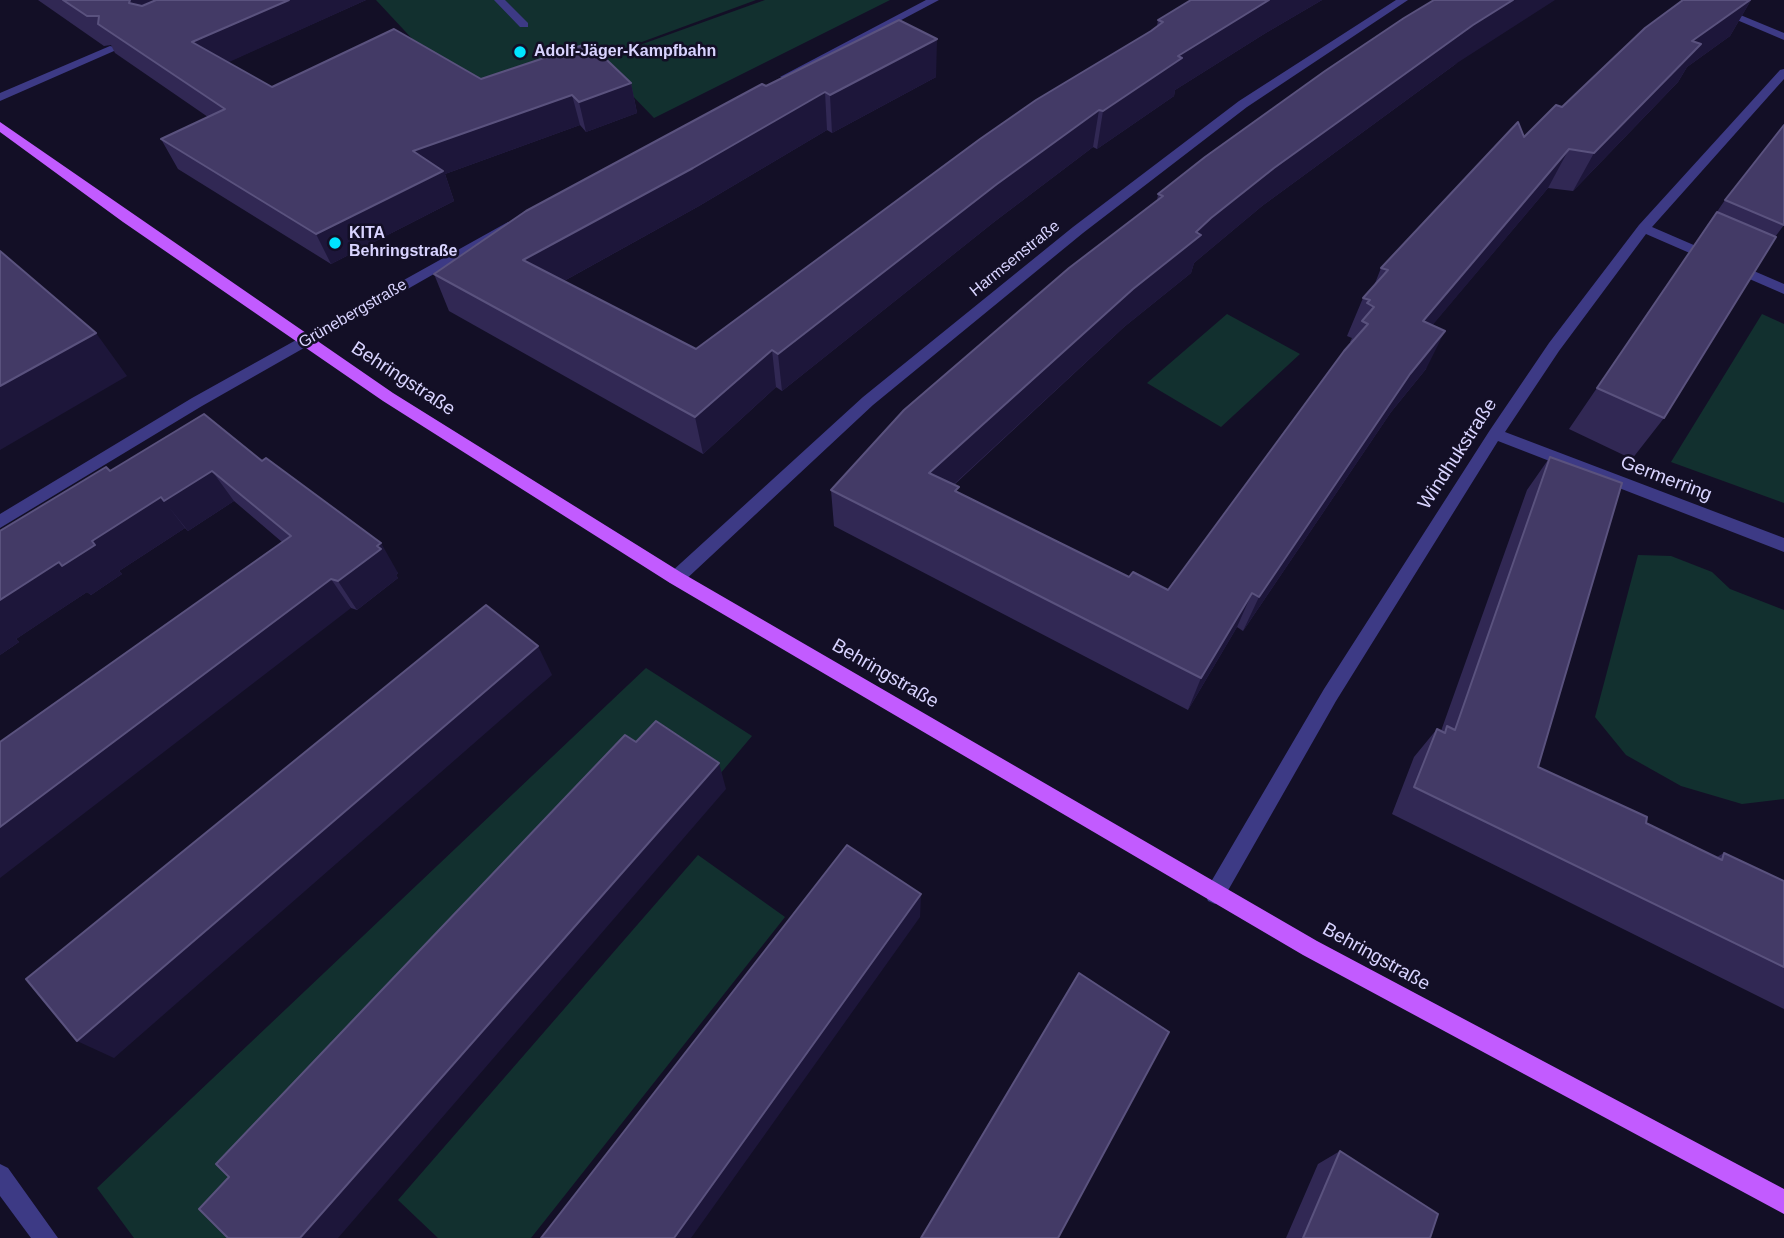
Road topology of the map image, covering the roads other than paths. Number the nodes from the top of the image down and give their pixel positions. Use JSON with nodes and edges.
{"nodes":[{"id":1,"x":499,"y":0,"type":"edge"},
{"id":2,"x":934,"y":0,"type":"edge"},
{"id":3,"x":1403,"y":0,"type":"edge"},
{"id":4,"x":1695,"y":0,"type":"edge"},
{"id":5,"x":524,"y":24,"type":"dead end"},
{"id":6,"x":1784,"y":37,"type":"edge"},
{"id":7,"x":110,"y":50,"type":"edge"},
{"id":8,"x":1784,"y":72,"type":"edge"},
{"id":9,"x":772,"y":85,"type":"edge"},
{"id":10,"x":0,"y":97,"type":"edge"},
{"id":11,"x":0,"y":126,"type":"edge"},
{"id":12,"x":516,"y":222,"type":"edge"},
{"id":13,"x":1644,"y":228,"type":"junction"},
{"id":14,"x":1784,"y":289,"type":"edge"},
{"id":15,"x":305,"y":342,"type":"junction"},
{"id":16,"x":1495,"y":435,"type":"junction"},
{"id":17,"x":0,"y":522,"type":"edge"},
{"id":18,"x":1784,"y":545,"type":"edge"},
{"id":19,"x":676,"y":578,"type":"junction"},
{"id":20,"x":1214,"y":894,"type":"junction"},
{"id":21,"x":0,"y":1176,"type":"edge"},
{"id":22,"x":1784,"y":1202,"type":"edge"},
{"id":23,"x":46,"y":1238,"type":"edge"}],
"edges":[{"from":1,"to":5,"type":"street"},
{"from":2,"to":9,"type":"street"},
{"from":3,"to":19,"type":"street","name":"Harmsenstraße"},
{"from":4,"to":6,"type":"street"},
{"from":7,"to":10,"type":"street"},
{"from":8,"to":13,"type":"street","name":"Windhukstraße"},
{"from":11,"to":15,"type":"main road","name":"Behringstraße"},
{"from":12,"to":15,"type":"street","name":"Grünebergstraße"},
{"from":13,"to":14,"type":"street"},
{"from":13,"to":16,"type":"street","name":"Windhukstraße"},
{"from":15,"to":17,"type":"street","name":"Grünebergstraße"},
{"from":15,"to":19,"type":"main road","name":"Behringstraße"},
{"from":16,"to":18,"type":"street","name":"Germerring"},
{"from":16,"to":20,"type":"street","name":"Windhukstraße"},
{"from":19,"to":20,"type":"main road","name":"Behringstraße"},
{"from":20,"to":22,"type":"main road","name":"Behringstraße"},
{"from":21,"to":23,"type":"street"}]}
